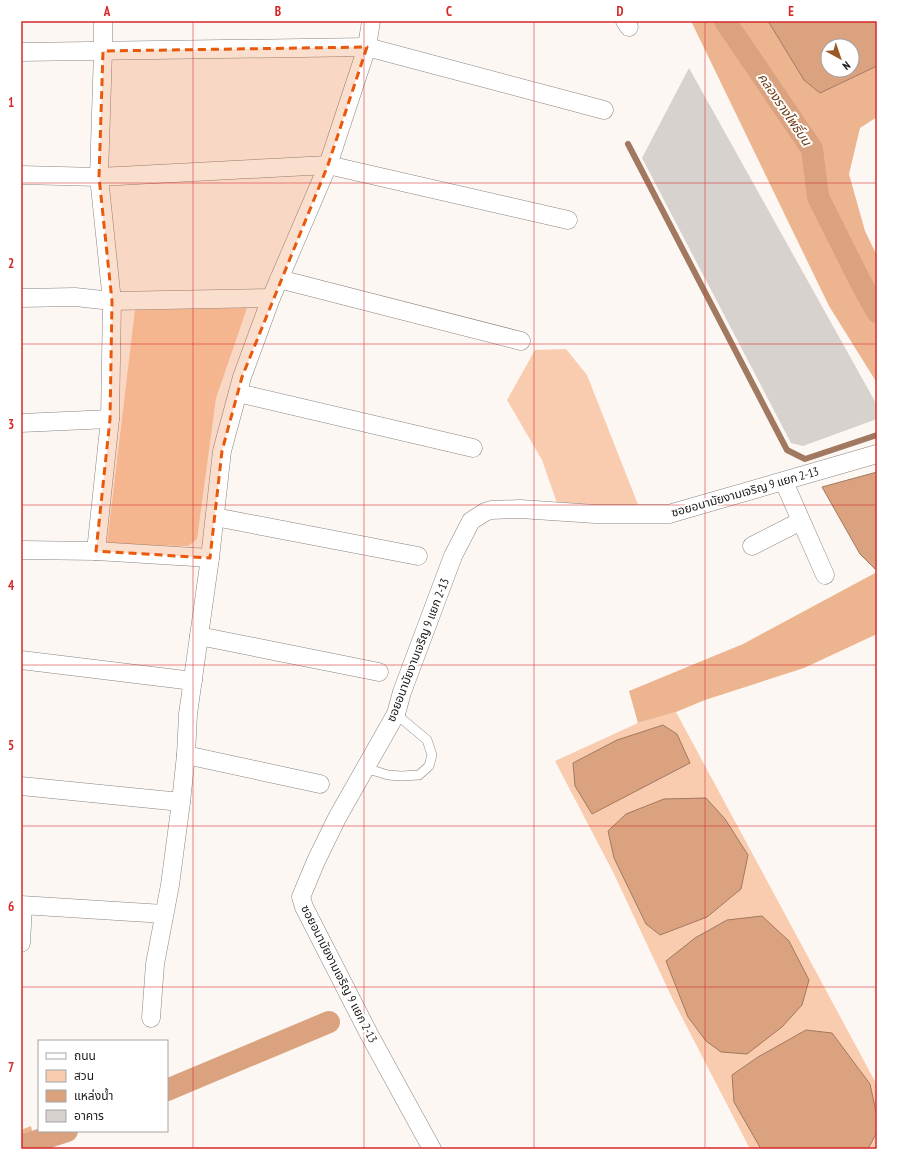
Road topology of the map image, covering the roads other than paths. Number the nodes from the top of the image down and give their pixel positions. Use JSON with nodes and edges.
{"nodes":[{"id":1,"x":103,"y":21,"type":"edge"},
{"id":2,"x":371,"y":21,"type":"edge"},
{"id":3,"x":367,"y":46,"type":"junction"},
{"id":4,"x":103,"y":51,"type":"junction"},
{"id":5,"x":21,"y":52,"type":"edge"},
{"id":6,"x":604,"y":110,"type":"dead end"},
{"id":7,"x":328,"y":165,"type":"junction"},
{"id":8,"x":21,"y":175,"type":"edge"},
{"id":9,"x":99,"y":177,"type":"junction"},
{"id":10,"x":568,"y":220,"type":"dead end"},
{"id":11,"x":279,"y":279,"type":"junction"},
{"id":12,"x":21,"y":298,"type":"edge"},
{"id":13,"x":271,"y":298,"type":"junction"},
{"id":14,"x":112,"y":301,"type":"junction"},
{"id":15,"x":521,"y":341,"type":"dead end"},
{"id":16,"x":238,"y":393,"type":"junction"},
{"id":17,"x":110,"y":419,"type":"junction"},
{"id":18,"x":21,"y":423,"type":"edge"},
{"id":19,"x":473,"y":448,"type":"dead end"},
{"id":20,"x":877,"y":454,"type":"edge"},
{"id":21,"x":784,"y":482,"type":"junction"},
{"id":22,"x":215,"y":517,"type":"junction"},
{"id":23,"x":801,"y":521,"type":"junction"},
{"id":24,"x":752,"y":546,"type":"dead end"},
{"id":25,"x":21,"y":550,"type":"edge"},
{"id":26,"x":96,"y":551,"type":"junction"},
{"id":27,"x":418,"y":556,"type":"dead end"},
{"id":28,"x":210,"y":558,"type":"junction"},
{"id":29,"x":825,"y":575,"type":"dead end"},
{"id":30,"x":199,"y":636,"type":"junction"},
{"id":31,"x":21,"y":660,"type":"edge"},
{"id":32,"x":379,"y":672,"type":"dead end"},
{"id":33,"x":193,"y":681,"type":"junction"},
{"id":34,"x":396,"y":714,"type":"junction"},
{"id":35,"x":186,"y":756,"type":"junction"},
{"id":36,"x":365,"y":768,"type":"junction"},
{"id":37,"x":320,"y":784,"type":"dead end"},
{"id":38,"x":21,"y":786,"type":"edge"},
{"id":39,"x":181,"y":802,"type":"junction"},
{"id":40,"x":22,"y":906,"type":"edge"},
{"id":41,"x":164,"y":914,"type":"junction"},
{"id":42,"x":21,"y":943,"type":"edge"},
{"id":43,"x":152,"y":1018,"type":"dead end"},
{"id":44,"x":432,"y":1149,"type":"edge"}],
"edges":[{"from":1,"to":4,"type":"street"},
{"from":2,"to":3,"type":"street"},
{"from":3,"to":4,"type":"street"},
{"from":3,"to":6,"type":"street"},
{"from":3,"to":7,"type":"street"},
{"from":4,"to":5,"type":"street"},
{"from":4,"to":9,"type":"street"},
{"from":7,"to":9,"type":"street"},
{"from":7,"to":10,"type":"street"},
{"from":7,"to":11,"type":"street"},
{"from":8,"to":9,"type":"street"},
{"from":9,"to":14,"type":"street"},
{"from":11,"to":13,"type":"street"},
{"from":11,"to":15,"type":"street"},
{"from":12,"to":14,"type":"street"},
{"from":13,"to":14,"type":"street"},
{"from":13,"to":16,"type":"street"},
{"from":14,"to":17,"type":"street"},
{"from":16,"to":19,"type":"street"},
{"from":16,"to":22,"type":"street"},
{"from":17,"to":18,"type":"street"},
{"from":17,"to":26,"type":"street"},
{"from":20,"to":21,"type":"street","name":"ซอยอนามัยงามเจริญ 9 แยก 2-13"},
{"from":21,"to":23,"type":"street"},
{"from":21,"to":34,"type":"street","name":"ซอยอนามัยงามเจริญ 9 แยก 2-13"},
{"from":22,"to":27,"type":"street"},
{"from":22,"to":28,"type":"street"},
{"from":23,"to":24,"type":"street"},
{"from":23,"to":29,"type":"street"},
{"from":25,"to":26,"type":"street"},
{"from":26,"to":28,"type":"street"},
{"from":28,"to":30,"type":"street"},
{"from":30,"to":32,"type":"street"},
{"from":30,"to":33,"type":"street"},
{"from":31,"to":33,"type":"street"},
{"from":33,"to":35,"type":"street"},
{"from":34,"to":36,"type":"street","name":"ซอยอนามัยงามเจริญ 9 แยก 2-13"},
{"from":34,"to":36,"type":"lane"},
{"from":35,"to":37,"type":"street"},
{"from":35,"to":39,"type":"street"},
{"from":36,"to":44,"type":"street","name":"ซอยอนามัยงามเจริญ 9 แยก 2-13"},
{"from":38,"to":39,"type":"street"},
{"from":39,"to":41,"type":"street"},
{"from":40,"to":41,"type":"street"},
{"from":40,"to":42,"type":"street"},
{"from":41,"to":43,"type":"street"}]}
